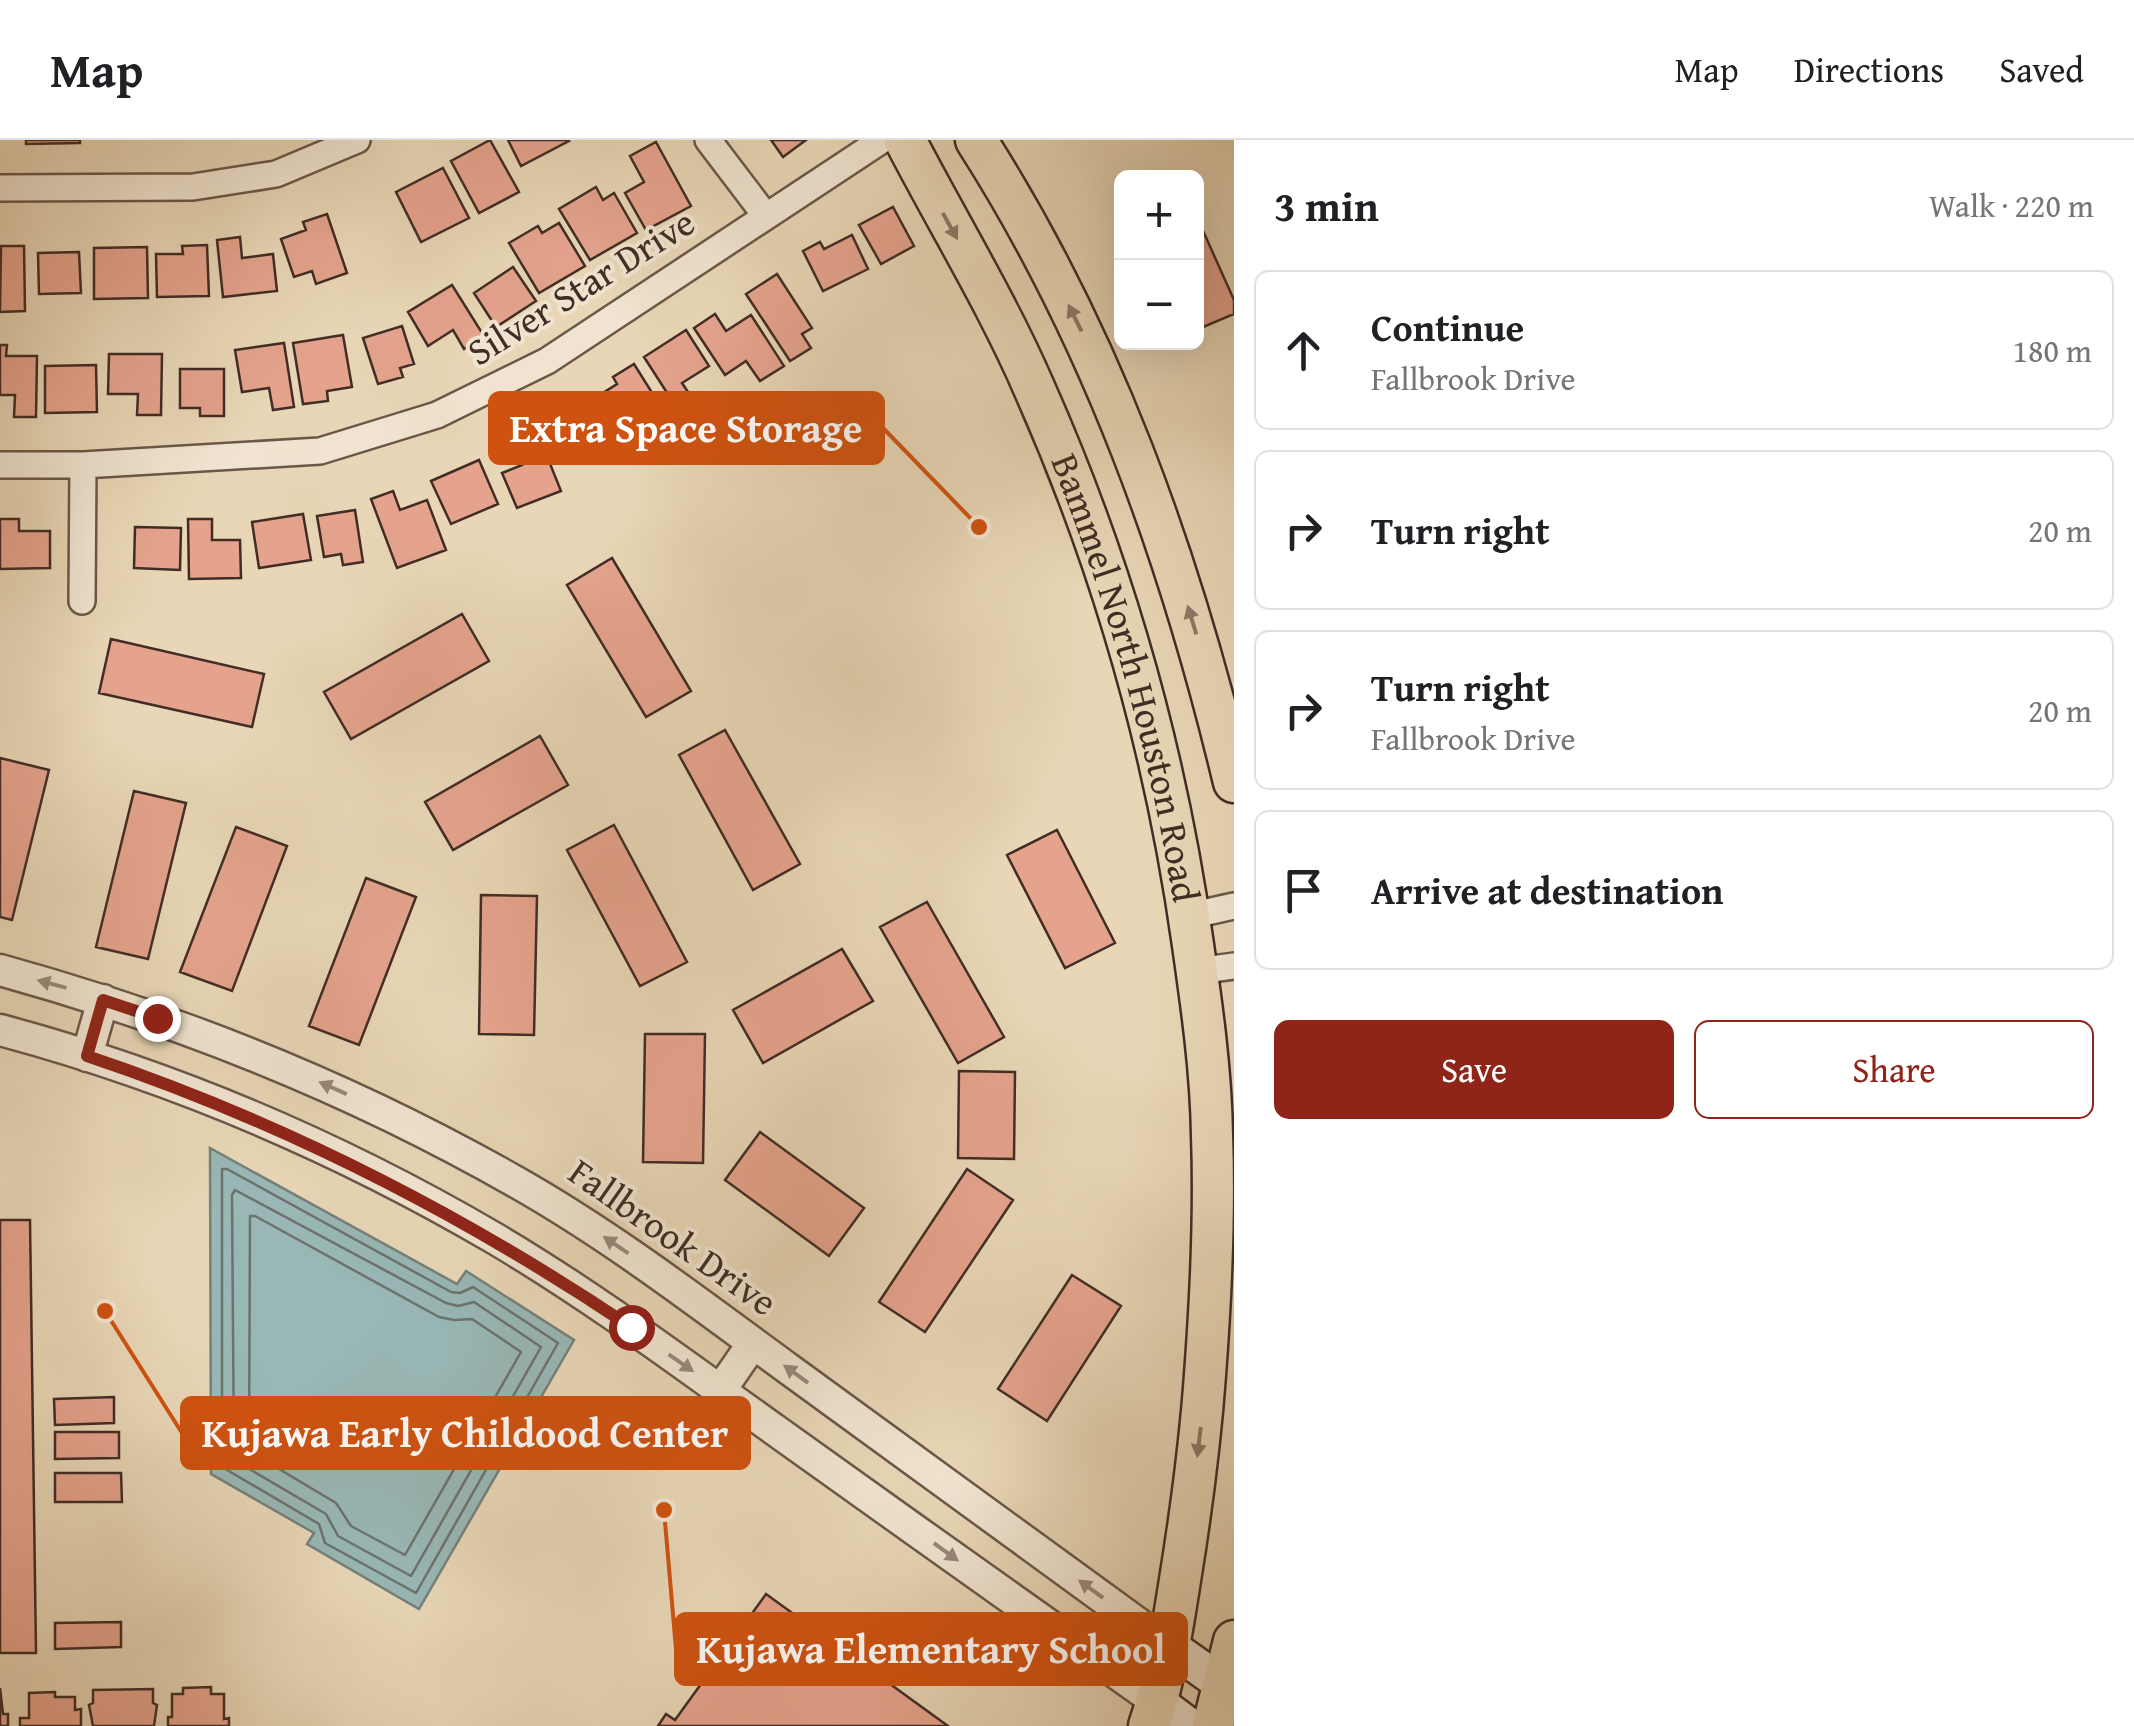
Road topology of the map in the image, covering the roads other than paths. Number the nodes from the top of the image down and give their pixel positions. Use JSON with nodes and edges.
{"nodes":[{"id":1,"x":356,"y":140,"type":"edge"},
{"id":2,"x":708,"y":140,"type":"edge"},
{"id":3,"x":882,"y":140,"type":"edge"},
{"id":4,"x":905,"y":140,"type":"edge"},
{"id":5,"x":976,"y":140,"type":"edge"},
{"id":6,"x":0,"y":188,"type":"edge"},
{"id":7,"x":764,"y":215,"type":"junction"},
{"id":8,"x":0,"y":465,"type":"edge"},
{"id":9,"x":83,"y":465,"type":"junction"},
{"id":10,"x":82,"y":600,"type":"dead end"},
{"id":11,"x":1234,"y":782,"type":"edge"},
{"id":12,"x":1234,"y":906,"type":"edge"},
{"id":13,"x":1189,"y":916,"type":"junction"},
{"id":14,"x":1215,"y":968,"type":"edge"},
{"id":15,"x":0,"y":970,"type":"edge"},
{"id":16,"x":103,"y":1000,"type":"junction"},
{"id":17,"x":0,"y":1030,"type":"edge"},
{"id":18,"x":87,"y":1056,"type":"junction"},
{"id":19,"x":1222,"y":1311,"type":"edge"},
{"id":20,"x":752,"y":1343,"type":"junction"},
{"id":21,"x":720,"y":1390,"type":"junction"},
{"id":22,"x":1234,"y":1642,"type":"edge"},
{"id":23,"x":1170,"y":1646,"type":"junction"},
{"id":24,"x":1228,"y":1688,"type":"edge"},
{"id":25,"x":1153,"y":1714,"type":"edge"},
{"id":26,"x":1189,"y":1726,"type":"edge"},
{"id":27,"x":1212,"y":1726,"type":"edge"}],
"edges":[{"from":1,"to":6,"type":"street"},
{"from":2,"to":7,"type":"street"},
{"from":3,"to":7,"type":"street","name":"Silver Star Drive"},
{"from":4,"to":13,"type":"main road","name":"Bammel North Houston Road","one_way":true},
{"from":11,"to":5,"type":"main road","name":"Bammel North Houston Road","one_way":true},
{"from":7,"to":9,"type":"street","name":"Silver Star Drive"},
{"from":8,"to":9,"type":"street","name":"Silver Star Drive"},
{"from":9,"to":10,"type":"street"},
{"from":12,"to":13,"type":"street"},
{"from":13,"to":14,"type":"main road","name":"Bammel North Houston Road"},
{"from":14,"to":19,"type":"main road","name":"Bammel North Houston Road"},
{"from":16,"to":15,"type":"street","name":"Fallbrook Drive","one_way":true},
{"from":16,"to":18,"type":"street"},
{"from":20,"to":16,"type":"street","name":"Fallbrook Drive","one_way":true},
{"from":17,"to":18,"type":"street"},
{"from":18,"to":21,"type":"street","one_way":true},
{"from":19,"to":23,"type":"main road","name":"Bammel North Houston Road","one_way":true},
{"from":20,"to":21,"type":"street"},
{"from":23,"to":20,"type":"street","name":"Fallbrook Drive","one_way":true},
{"from":21,"to":25,"type":"street","one_way":true},
{"from":22,"to":24,"type":"main road"},
{"from":23,"to":24,"type":"main road","name":"Fallbrook Drive"},
{"from":23,"to":25,"type":"main road","name":"Bammel North Houston Road"},
{"from":24,"to":27,"type":"main road"},
{"from":25,"to":26,"type":"main road"}]}
